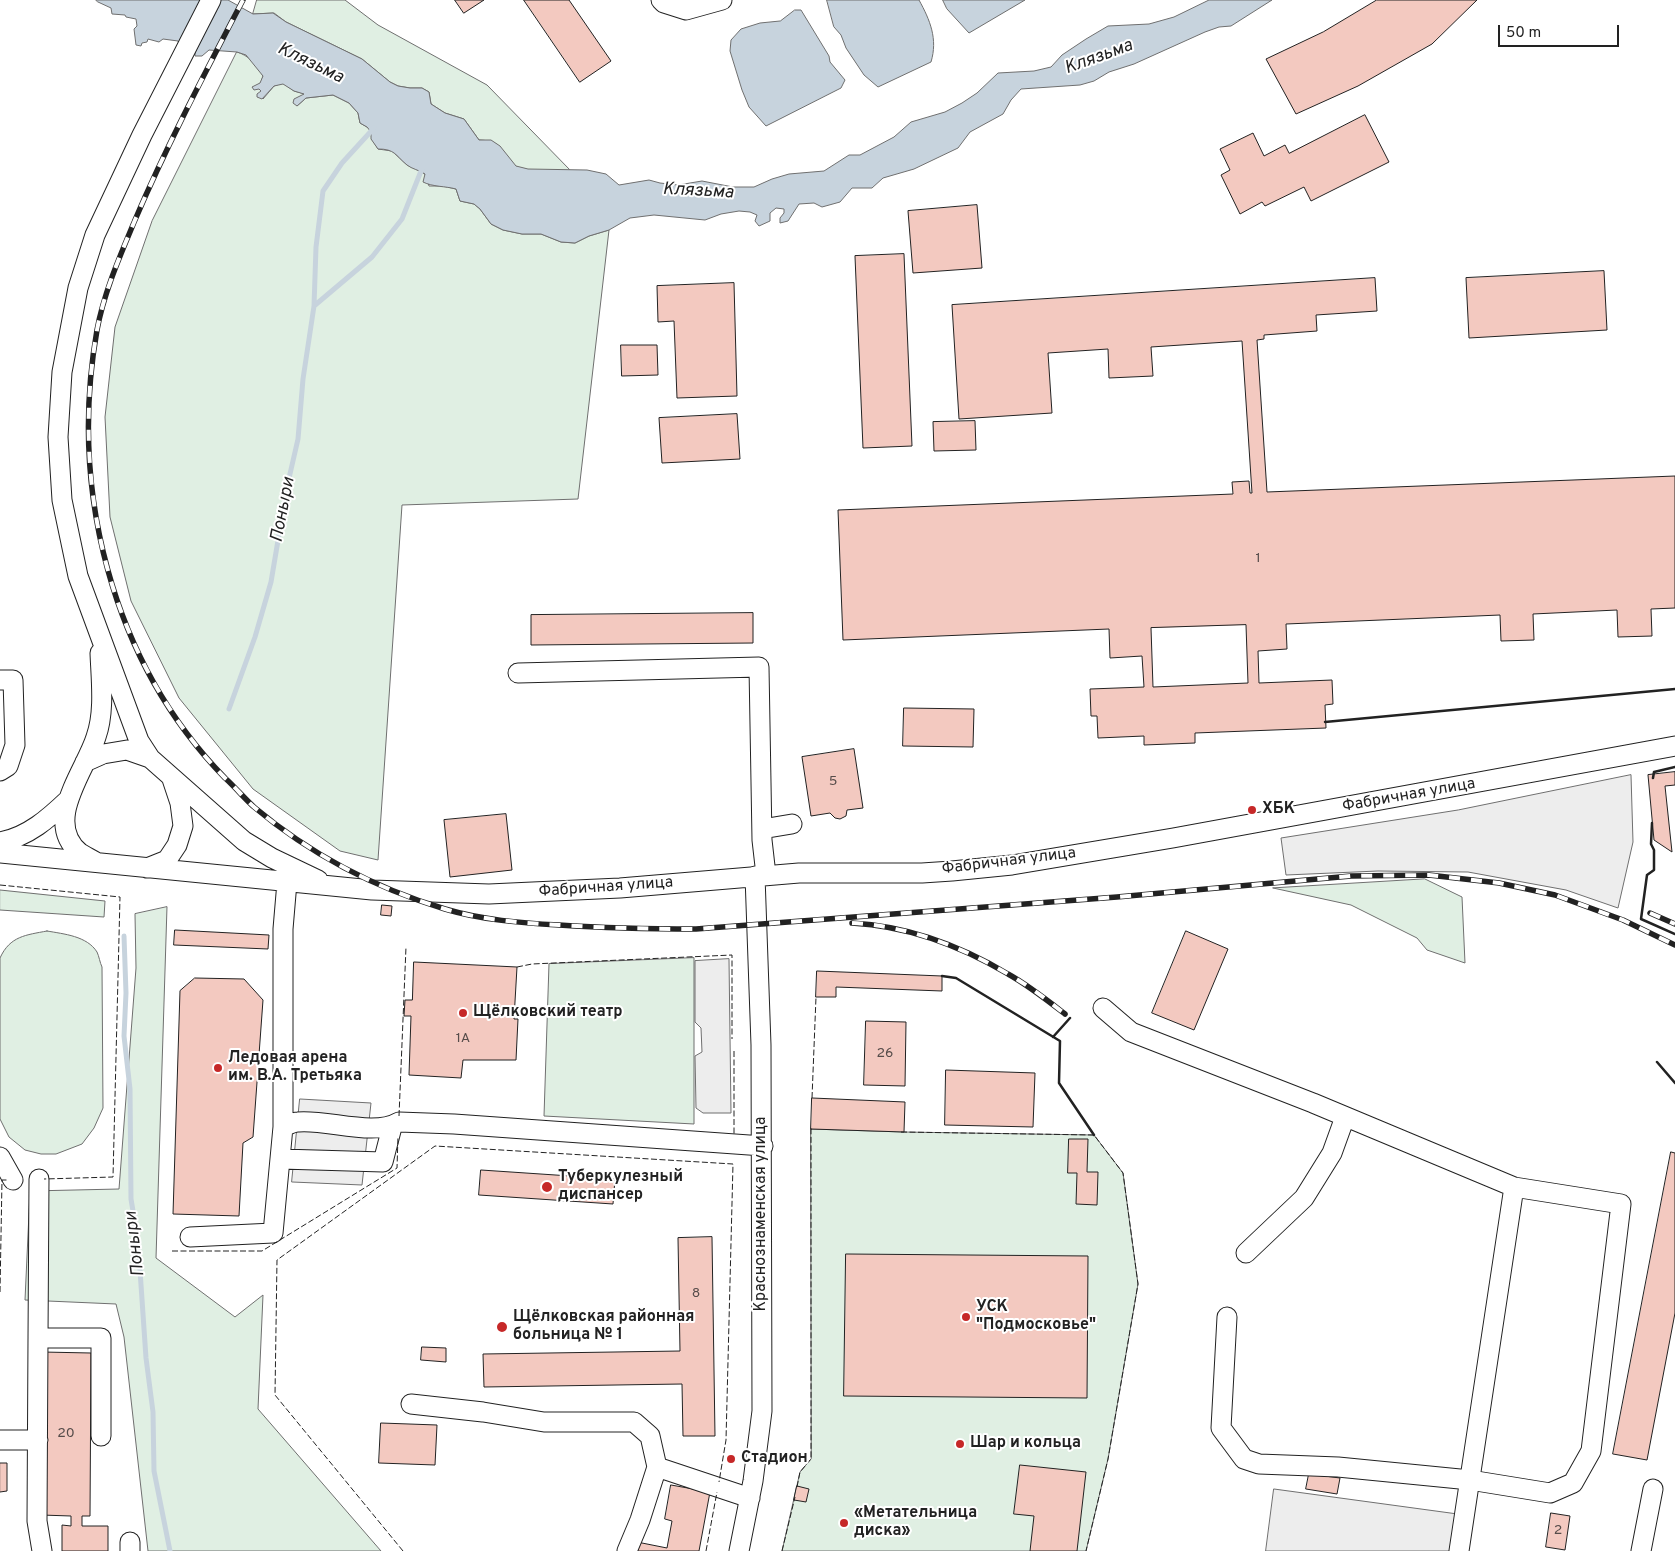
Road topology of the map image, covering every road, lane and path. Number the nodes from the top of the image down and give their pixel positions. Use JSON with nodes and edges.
{"nodes":[{"id":1,"x":211,"y":0,"type":"edge"},
{"id":2,"x":661,"y":0,"type":"edge"},
{"id":3,"x":722,"y":0,"type":"edge"},
{"id":4,"x":100,"y":638,"type":"junction"},
{"id":5,"x":518,"y":673,"type":"dead end"},
{"id":6,"x":0,"y":680,"type":"edge"},
{"id":7,"x":1675,"y":746,"type":"edge"},
{"id":8,"x":150,"y":758,"type":"junction"},
{"id":9,"x":85,"y":762,"type":"junction"},
{"id":10,"x":0,"y":771,"type":"edge"},
{"id":11,"x":172,"y":778,"type":"junction"},
{"id":12,"x":69,"y":799,"type":"junction"},
{"id":13,"x":792,"y":824,"type":"dead end"},
{"id":14,"x":762,"y":829,"type":"junction"},
{"id":15,"x":0,"y":842,"type":"edge"},
{"id":16,"x":0,"y":853,"type":"edge"},
{"id":17,"x":97,"y":863,"type":"junction"},
{"id":18,"x":139,"y":867,"type":"junction"},
{"id":19,"x":760,"y":875,"type":"junction"},
{"id":20,"x":287,"y":882,"type":"junction"},
{"id":21,"x":335,"y":886,"type":"junction"},
{"id":22,"x":1103,"y":1008,"type":"dead end"},
{"id":23,"x":1345,"y":1117,"type":"junction"},
{"id":24,"x":392,"y":1126,"type":"junction"},
{"id":25,"x":284,"y":1127,"type":"junction"},
{"id":26,"x":762,"y":1146,"type":"junction"},
{"id":27,"x":0,"y":1157,"type":"edge"},
{"id":28,"x":281,"y":1159,"type":"junction"},
{"id":29,"x":39,"y":1179,"type":"dead end"},
{"id":30,"x":13,"y":1180,"type":"dead end"},
{"id":31,"x":1514,"y":1187,"type":"junction"},
{"id":32,"x":190,"y":1237,"type":"dead end"},
{"id":33,"x":1246,"y":1253,"type":"dead end"},
{"id":34,"x":1227,"y":1317,"type":"dead end"},
{"id":35,"x":38,"y":1338,"type":"junction"},
{"id":36,"x":412,"y":1404,"type":"dead end"},
{"id":37,"x":101,"y":1436,"type":"dead end"},
{"id":38,"x":0,"y":1440,"type":"edge"},
{"id":39,"x":38,"y":1440,"type":"junction"},
{"id":40,"x":657,"y":1467,"type":"junction"},
{"id":41,"x":1470,"y":1480,"type":"junction"},
{"id":42,"x":1653,"y":1489,"type":"dead end"},
{"id":43,"x":750,"y":1498,"type":"junction"},
{"id":44,"x":42,"y":1551,"type":"edge"},
{"id":45,"x":627,"y":1551,"type":"edge"},
{"id":46,"x":739,"y":1551,"type":"edge"},
{"id":47,"x":1460,"y":1551,"type":"edge"},
{"id":48,"x":1641,"y":1551,"type":"edge"}],
"edges":[{"from":1,"to":4,"type":"street"},
{"from":2,"to":3,"type":"street"},
{"from":4,"to":8,"type":"street"},
{"from":4,"to":9,"type":"street"},
{"from":5,"to":14,"type":"street","name":"Краснознаменская улица"},
{"from":6,"to":10,"type":"street"},
{"from":7,"to":19,"type":"street","name":"Фабричная улица"},
{"from":8,"to":9,"type":"street","name":"Фабричная улица"},
{"from":8,"to":11,"type":"street","name":"Фабричная улица"},
{"from":9,"to":12,"type":"street","name":"Фабричная улица"},
{"from":11,"to":18,"type":"street","name":"Фабричная улица"},
{"from":11,"to":21,"type":"street","name":"Фабричная улица"},
{"from":12,"to":15,"type":"street","name":"Фабричная улица"},
{"from":12,"to":17,"type":"street","name":"Фабричная улица"},
{"from":13,"to":14,"type":"street"},
{"from":14,"to":19,"type":"street","name":"Краснознаменская улица"},
{"from":16,"to":17,"type":"street","name":"Фабричная улица"},
{"from":17,"to":18,"type":"street","name":"Фабричная улица"},
{"from":18,"to":20,"type":"street","name":"Фабричная улица"},
{"from":19,"to":21,"type":"street","name":"Фабричная улица"},
{"from":19,"to":26,"type":"street","name":"Краснознаменская улица"},
{"from":20,"to":21,"type":"street","name":"Фабричная улица"},
{"from":20,"to":25,"type":"street"},
{"from":22,"to":23,"type":"street"},
{"from":23,"to":31,"type":"street"},
{"from":23,"to":33,"type":"street"},
{"from":24,"to":25,"type":"street"},
{"from":24,"to":26,"type":"street"},
{"from":24,"to":28,"type":"street"},
{"from":25,"to":28,"type":"street"},
{"from":26,"to":43,"type":"street","name":"Краснознаменская улица"},
{"from":27,"to":30,"type":"street"},
{"from":28,"to":32,"type":"street"},
{"from":29,"to":35,"type":"street"},
{"from":31,"to":41,"type":"street"},
{"from":31,"to":41,"type":"street"},
{"from":34,"to":41,"type":"street"},
{"from":35,"to":37,"type":"street"},
{"from":35,"to":39,"type":"street"},
{"from":36,"to":40,"type":"street"},
{"from":38,"to":39,"type":"street"},
{"from":39,"to":44,"type":"street"},
{"from":40,"to":43,"type":"street"},
{"from":40,"to":45,"type":"street"},
{"from":41,"to":47,"type":"street"},
{"from":42,"to":48,"type":"street"},
{"from":43,"to":46,"type":"street","name":"Краснознаменская улица"}]}
